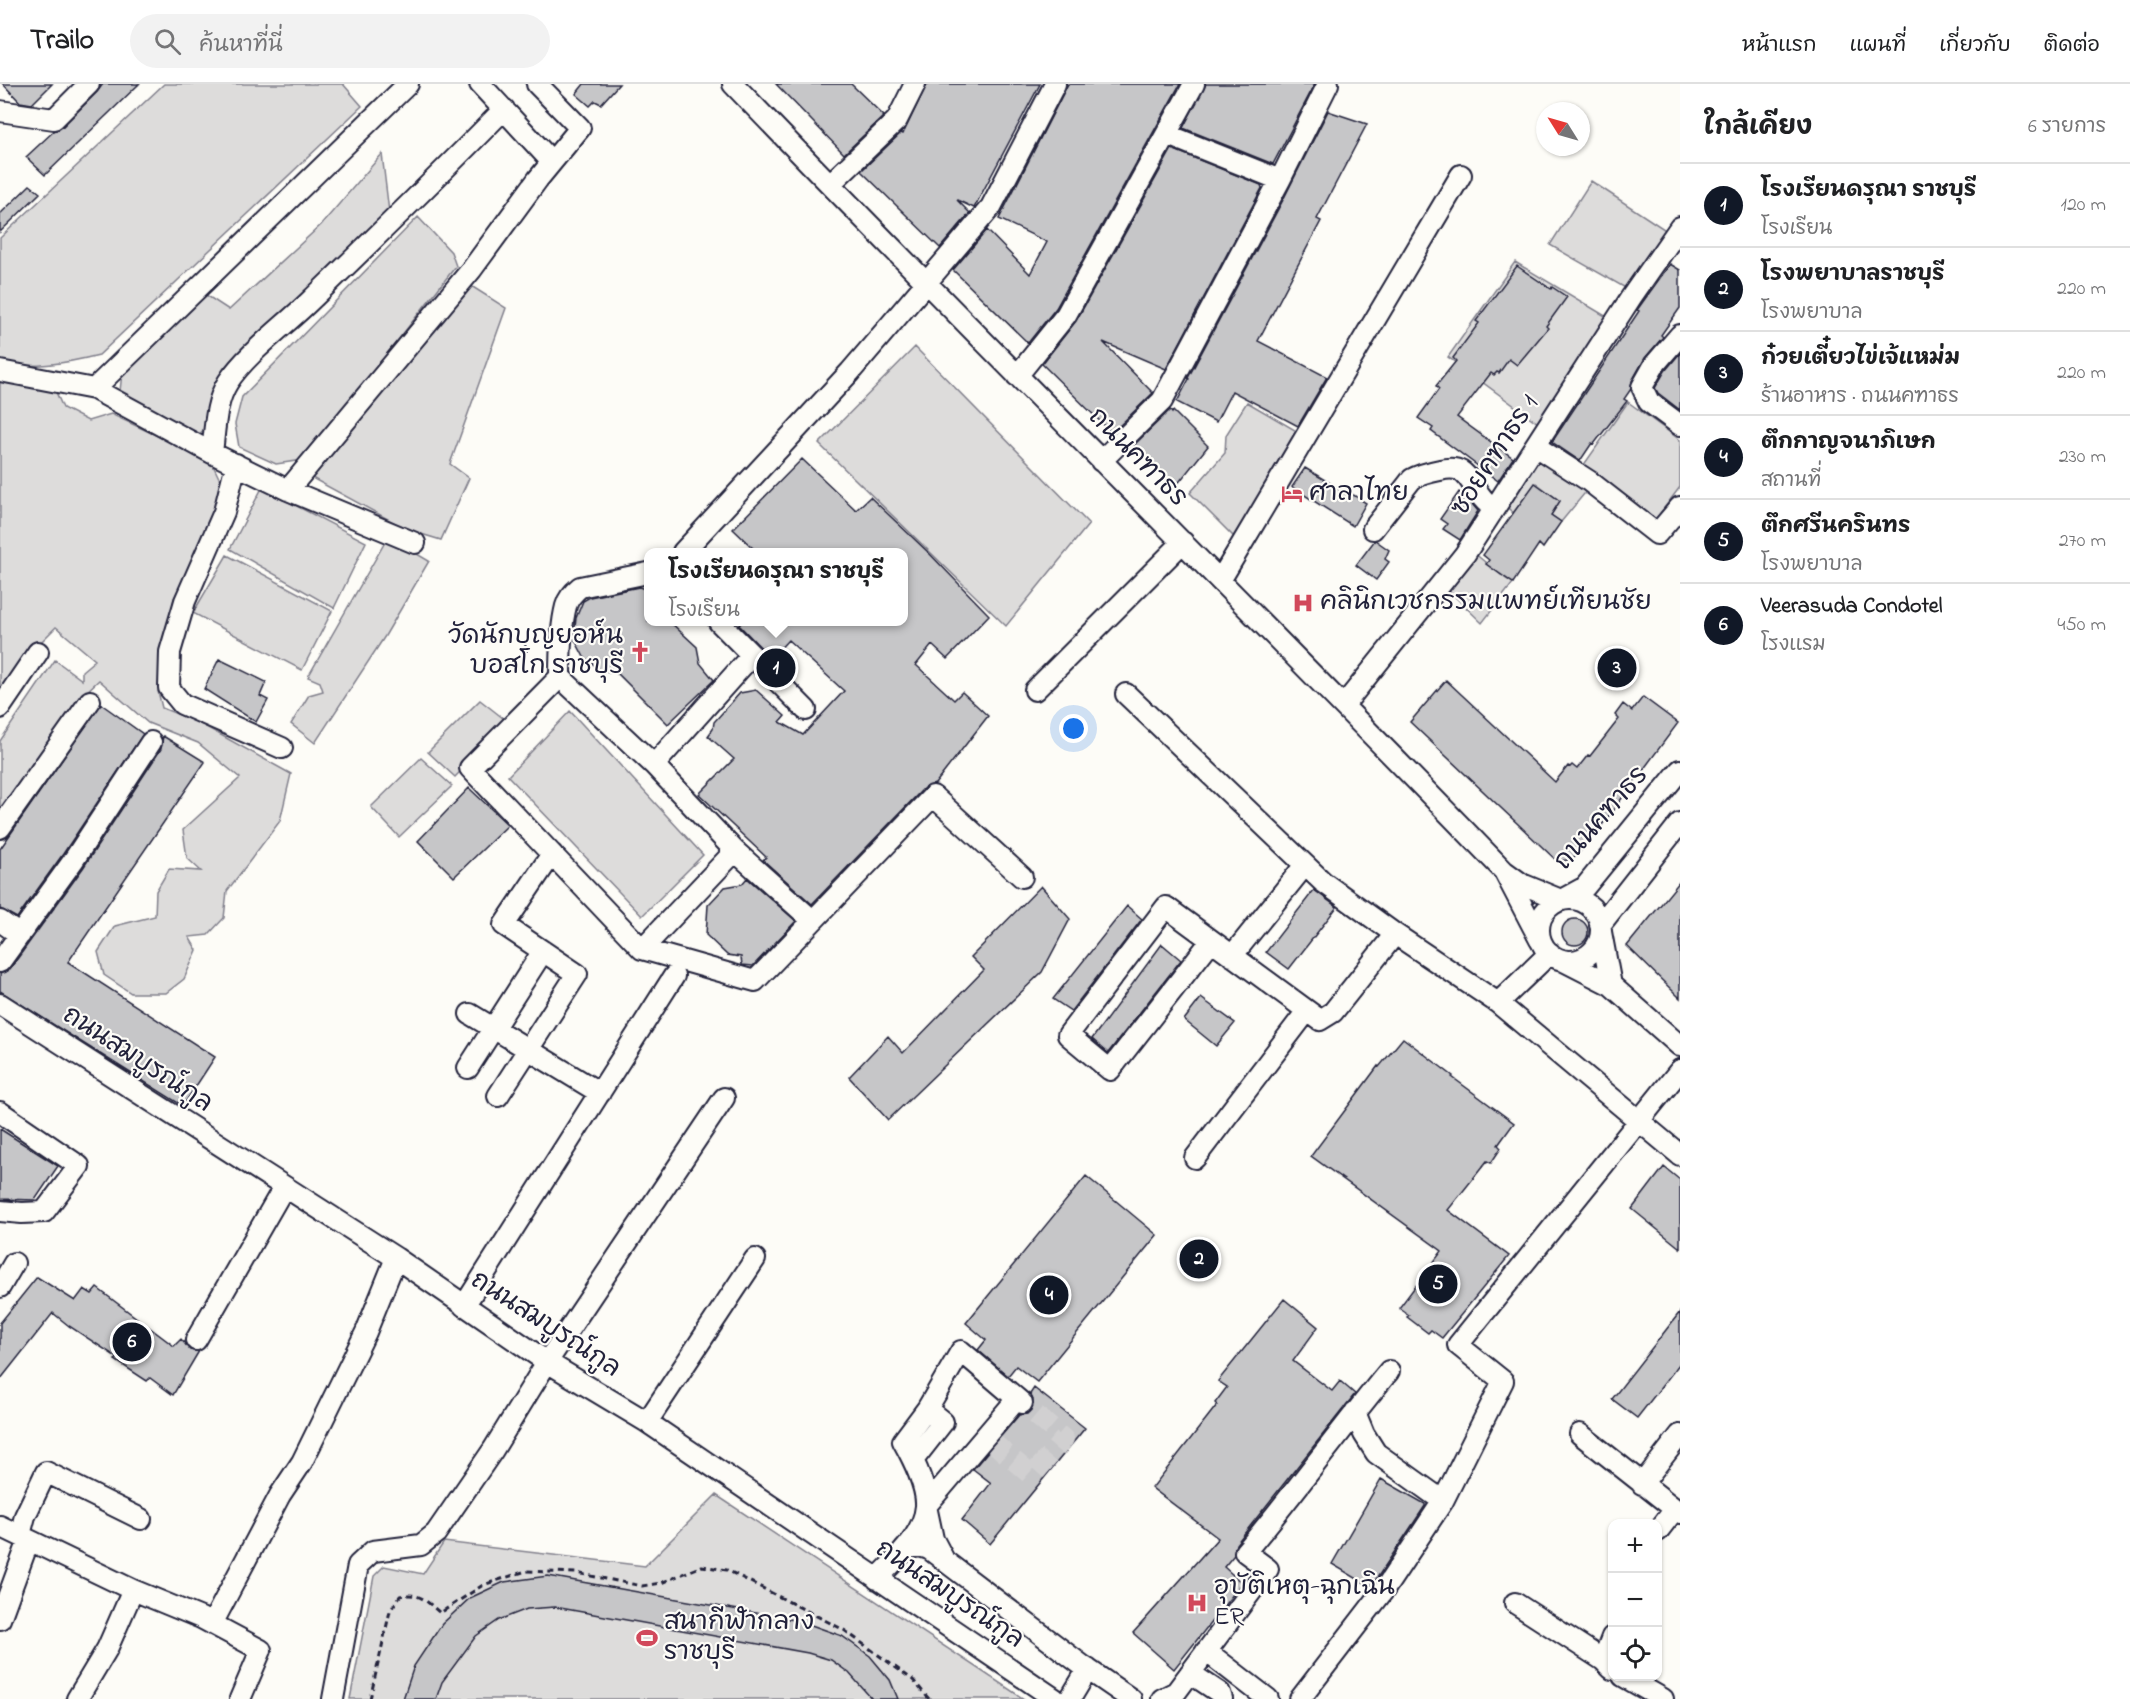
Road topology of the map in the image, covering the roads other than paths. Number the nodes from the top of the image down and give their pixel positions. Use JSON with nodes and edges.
{"nodes":[{"id":1,"x":89,"y":84,"type":"edge"},
{"id":2,"x":408,"y":84,"type":"edge"},
{"id":3,"x":480,"y":84,"type":"edge"},
{"id":4,"x":537,"y":84,"type":"edge"},
{"id":5,"x":915,"y":84,"type":"edge"},
{"id":6,"x":1055,"y":84,"type":"edge"},
{"id":7,"x":1194,"y":84,"type":"edge"},
{"id":8,"x":1328,"y":84,"type":"edge"},
{"id":9,"x":742,"y":87,"type":"edge"},
{"id":10,"x":504,"y":109,"type":"junction"},
{"id":11,"x":0,"y":111,"type":"edge"},
{"id":12,"x":1168,"y":135,"type":"junction"},
{"id":13,"x":552,"y":162,"type":"junction"},
{"id":14,"x":1461,"y":175,"type":"dead end"},
{"id":15,"x":1280,"y":180,"type":"junction"},
{"id":16,"x":830,"y":184,"type":"junction"},
{"id":17,"x":1680,"y":227,"type":"edge"},
{"id":18,"x":921,"y":290,"type":"junction"},
{"id":19,"x":1680,"y":335,"type":"edge"},
{"id":20,"x":0,"y":371,"type":"edge"},
{"id":21,"x":1017,"y":376,"type":"junction"},
{"id":22,"x":94,"y":389,"type":"junction"},
{"id":23,"x":1680,"y":425,"type":"edge"},
{"id":24,"x":1535,"y":446,"type":"junction"},
{"id":25,"x":212,"y":453,"type":"junction"},
{"id":26,"x":1101,"y":461,"type":"junction"},
{"id":27,"x":236,"y":464,"type":"junction"},
{"id":28,"x":288,"y":490,"type":"junction"},
{"id":29,"x":1680,"y":507,"type":"edge"},
{"id":30,"x":1494,"y":509,"type":"junction"},
{"id":31,"x":1373,"y":529,"type":"dead end"},
{"id":32,"x":1183,"y":542,"type":"junction"},
{"id":33,"x":415,"y":543,"type":"dead end"},
{"id":34,"x":688,"y":548,"type":"edge"},
{"id":35,"x":644,"y":574,"type":"edge"},
{"id":36,"x":1221,"y":579,"type":"junction"},
{"id":37,"x":724,"y":626,"type":"edge"},
{"id":38,"x":38,"y":652,"type":"dead end"},
{"id":39,"x":752,"y":655,"type":"junction"},
{"id":40,"x":560,"y":677,"type":"junction"},
{"id":41,"x":1035,"y":690,"type":"dead end"},
{"id":42,"x":1126,"y":694,"type":"dead end"},
{"id":43,"x":90,"y":701,"type":"dead end"},
{"id":44,"x":1344,"y":705,"type":"junction"},
{"id":45,"x":0,"y":708,"type":"edge"},
{"id":46,"x":806,"y":710,"type":"dead end"},
{"id":47,"x":151,"y":742,"type":"dead end"},
{"id":48,"x":282,"y":748,"type":"dead end"},
{"id":49,"x":654,"y":765,"type":"junction"},
{"id":50,"x":1680,"y":770,"type":"edge"},
{"id":51,"x":1680,"y":823,"type":"edge"},
{"id":52,"x":0,"y":828,"type":"edge"},
{"id":53,"x":735,"y":851,"type":"junction"},
{"id":54,"x":552,"y":854,"type":"junction"},
{"id":55,"x":1305,"y":865,"type":"junction"},
{"id":56,"x":1504,"y":871,"type":"junction"},
{"id":57,"x":1022,"y":877,"type":"dead end"},
{"id":58,"x":1562,"y":899,"type":"junction"},
{"id":59,"x":812,"y":920,"type":"junction"},
{"id":60,"x":0,"y":921,"type":"edge"},
{"id":61,"x":1601,"y":928,"type":"junction"},
{"id":62,"x":1395,"y":934,"type":"junction"},
{"id":63,"x":20,"y":935,"type":"junction"},
{"id":64,"x":1211,"y":941,"type":"junction"},
{"id":65,"x":642,"y":949,"type":"junction"},
{"id":66,"x":543,"y":951,"type":"junction"},
{"id":67,"x":1550,"y":952,"type":"junction"},
{"id":68,"x":1232,"y":956,"type":"junction"},
{"id":69,"x":0,"y":962,"type":"edge"},
{"id":70,"x":674,"y":976,"type":"dead end"},
{"id":71,"x":1611,"y":985,"type":"junction"},
{"id":72,"x":1498,"y":1003,"type":"junction"},
{"id":73,"x":0,"y":1004,"type":"edge"},
{"id":74,"x":1307,"y":1011,"type":"junction"},
{"id":75,"x":470,"y":1014,"type":"dead end"},
{"id":76,"x":492,"y":1029,"type":"junction"},
{"id":77,"x":1680,"y":1046,"type":"edge"},
{"id":78,"x":528,"y":1050,"type":"junction"},
{"id":79,"x":468,"y":1068,"type":"dead end"},
{"id":80,"x":1680,"y":1070,"type":"edge"},
{"id":81,"x":600,"y":1093,"type":"junction"},
{"id":82,"x":498,"y":1096,"type":"dead end"},
{"id":83,"x":724,"y":1098,"type":"dead end"},
{"id":84,"x":0,"y":1112,"type":"edge"},
{"id":85,"x":1639,"y":1119,"type":"junction"},
{"id":86,"x":1680,"y":1155,"type":"edge"},
{"id":87,"x":1195,"y":1158,"type":"dead end"},
{"id":88,"x":284,"y":1187,"type":"junction"},
{"id":89,"x":0,"y":1211,"type":"edge"},
{"id":90,"x":396,"y":1258,"type":"junction"},
{"id":91,"x":754,"y":1259,"type":"dead end"},
{"id":92,"x":14,"y":1263,"type":"dead end"},
{"id":93,"x":0,"y":1287,"type":"edge"},
{"id":94,"x":464,"y":1306,"type":"junction"},
{"id":95,"x":196,"y":1340,"type":"dead end"},
{"id":96,"x":547,"y":1362,"type":"junction"},
{"id":97,"x":1389,"y":1371,"type":"dead end"},
{"id":98,"x":1355,"y":1412,"type":"junction"},
{"id":99,"x":647,"y":1422,"type":"junction"},
{"id":100,"x":1580,"y":1434,"type":"dead end"},
{"id":101,"x":1680,"y":1435,"type":"edge"},
{"id":102,"x":1642,"y":1484,"type":"junction"},
{"id":103,"x":1443,"y":1501,"type":"junction"},
{"id":104,"x":926,"y":1506,"type":"junction"},
{"id":105,"x":1678,"y":1511,"type":"edge"},
{"id":106,"x":141,"y":1519,"type":"dead end"},
{"id":107,"x":0,"y":1526,"type":"edge"},
{"id":108,"x":1662,"y":1527,"type":"edge"},
{"id":109,"x":24,"y":1538,"type":"junction"},
{"id":110,"x":904,"y":1549,"type":"junction"},
{"id":111,"x":944,"y":1560,"type":"junction"},
{"id":112,"x":877,"y":1579,"type":"junction"},
{"id":113,"x":133,"y":1590,"type":"junction"},
{"id":114,"x":1515,"y":1603,"type":"dead end"},
{"id":115,"x":0,"y":1619,"type":"edge"},
{"id":116,"x":212,"y":1624,"type":"junction"},
{"id":117,"x":1206,"y":1651,"type":"junction"},
{"id":118,"x":1608,"y":1664,"type":"edge"},
{"id":119,"x":1088,"y":1669,"type":"junction"},
{"id":120,"x":1190,"y":1673,"type":"junction"},
{"id":121,"x":1630,"y":1681,"type":"edge"},
{"id":122,"x":1047,"y":1697,"type":"edge"},
{"id":123,"x":77,"y":1699,"type":"edge"},
{"id":124,"x":240,"y":1699,"type":"edge"},
{"id":125,"x":333,"y":1699,"type":"edge"},
{"id":126,"x":1070,"y":1699,"type":"edge"},
{"id":127,"x":1131,"y":1699,"type":"edge"},
{"id":128,"x":1162,"y":1699,"type":"edge"},
{"id":129,"x":1222,"y":1699,"type":"edge"},
{"id":130,"x":1268,"y":1699,"type":"edge"},
{"id":131,"x":1300,"y":1699,"type":"edge"},
{"id":132,"x":1644,"y":1699,"type":"edge"},
{"id":133,"x":1649,"y":1699,"type":"edge"},
{"id":134,"x":1663,"y":1699,"type":"edge"}],
"edges":[{"from":1,"to":11,"type":"street"},
{"from":2,"to":22,"type":"street"},
{"from":3,"to":10,"type":"street"},
{"from":4,"to":13,"type":"street"},
{"from":5,"to":16,"type":"street"},
{"from":6,"to":18,"type":"street"},
{"from":7,"to":12,"type":"street"},
{"from":8,"to":15,"type":"street"},
{"from":9,"to":16,"type":"street","name":"ถนนคฑาธร"},
{"from":10,"to":13,"type":"street"},
{"from":10,"to":25,"type":"street"},
{"from":12,"to":15,"type":"street"},
{"from":12,"to":21,"type":"street"},
{"from":13,"to":28,"type":"street"},
{"from":14,"to":36,"type":"street"},
{"from":15,"to":26,"type":"street"},
{"from":16,"to":18,"type":"street","name":"ถนนคฑาธร"},
{"from":17,"to":24,"type":"street","name":"ซอยคฑาธร 1"},
{"from":18,"to":21,"type":"street","name":"ถนนคฑาธร"},
{"from":18,"to":34,"type":"street"},
{"from":19,"to":23,"type":"street"},
{"from":20,"to":22,"type":"street"},
{"from":21,"to":26,"type":"street","name":"ถนนคฑาธร"},
{"from":22,"to":25,"type":"street"},
{"from":24,"to":29,"type":"street"},
{"from":24,"to":30,"type":"street","name":"ซอยคฑาธร 1"},
{"from":25,"to":27,"type":"street"},
{"from":26,"to":32,"type":"street","name":"ถนนคฑาธร"},
{"from":27,"to":28,"type":"street"},
{"from":27,"to":48,"type":"street"},
{"from":28,"to":33,"type":"street"},
{"from":30,"to":31,"type":"street"},
{"from":30,"to":44,"type":"street","name":"ซอยคฑาธร 1"},
{"from":32,"to":36,"type":"street","name":"ถนนคฑาธร"},
{"from":32,"to":41,"type":"street"},
{"from":35,"to":40,"type":"street"},
{"from":36,"to":44,"type":"street","name":"ถนนคฑาธร"},
{"from":37,"to":39,"type":"street"},
{"from":38,"to":45,"type":"street"},
{"from":39,"to":46,"type":"street"},
{"from":39,"to":49,"type":"street"},
{"from":40,"to":49,"type":"street"},
{"from":40,"to":54,"type":"street"},
{"from":42,"to":55,"type":"street"},
{"from":43,"to":52,"type":"street"},
{"from":44,"to":56,"type":"street","name":"ถนนคฑาธร"},
{"from":47,"to":63,"type":"street"},
{"from":49,"to":53,"type":"street"},
{"from":50,"to":58,"type":"street","name":"ถนนคฑาธร"},
{"from":51,"to":61,"type":"street"},
{"from":53,"to":59,"type":"street"},
{"from":53,"to":65,"type":"street"},
{"from":54,"to":65,"type":"street"},
{"from":54,"to":66,"type":"street"},
{"from":55,"to":62,"type":"street"},
{"from":55,"to":68,"type":"street"},
{"from":56,"to":58,"type":"street","name":"ถนนคฑาธร"},
{"from":56,"to":67,"type":"street","name":"ถนนคฑาธร"},
{"from":57,"to":59,"type":"street"},
{"from":58,"to":61,"type":"street"},
{"from":58,"to":67,"type":"street"},
{"from":59,"to":65,"type":"street"},
{"from":60,"to":63,"type":"street"},
{"from":61,"to":67,"type":"street"},
{"from":61,"to":71,"type":"street"},
{"from":62,"to":72,"type":"street"},
{"from":62,"to":74,"type":"street"},
{"from":63,"to":69,"type":"street"},
{"from":64,"to":64,"type":"street"},
{"from":64,"to":68,"type":"street"},
{"from":66,"to":76,"type":"street"},
{"from":66,"to":78,"type":"street"},
{"from":67,"to":71,"type":"street"},
{"from":67,"to":72,"type":"street"},
{"from":68,"to":74,"type":"street"},
{"from":70,"to":81,"type":"street"},
{"from":71,"to":77,"type":"street"},
{"from":72,"to":85,"type":"street"},
{"from":73,"to":88,"type":"street","name":"ถนนสมบูรณ์กูล"},
{"from":74,"to":87,"type":"street"},
{"from":75,"to":76,"type":"street"},
{"from":76,"to":78,"type":"street"},
{"from":76,"to":79,"type":"street"},
{"from":78,"to":81,"type":"street"},
{"from":78,"to":82,"type":"street"},
{"from":80,"to":85,"type":"street"},
{"from":81,"to":94,"type":"street"},
{"from":83,"to":96,"type":"street"},
{"from":84,"to":89,"type":"street"},
{"from":85,"to":86,"type":"street"},
{"from":85,"to":103,"type":"street"},
{"from":88,"to":90,"type":"street","name":"ถนนสมบูรณ์กูล"},
{"from":88,"to":95,"type":"street"},
{"from":90,"to":94,"type":"street","name":"ถนนสมบูรณ์กูล"},
{"from":90,"to":116,"type":"street"},
{"from":91,"to":99,"type":"street"},
{"from":92,"to":93,"type":"street"},
{"from":94,"to":96,"type":"street","name":"ถนนสมบูรณ์กูล"},
{"from":96,"to":99,"type":"street","name":"ถนนสมบูรณ์กูล"},
{"from":96,"to":125,"type":"street"},
{"from":97,"to":98,"type":"street"},
{"from":98,"to":103,"type":"street"},
{"from":98,"to":117,"type":"street"},
{"from":99,"to":112,"type":"street","name":"ถนนสมบูรณ์กูล"},
{"from":100,"to":102,"type":"street"},
{"from":101,"to":102,"type":"street"},
{"from":102,"to":105,"type":"street"},
{"from":103,"to":131,"type":"street"},
{"from":104,"to":104,"type":"street"},
{"from":104,"to":110,"type":"street"},
{"from":104,"to":111,"type":"street"},
{"from":105,"to":108,"type":"street"},
{"from":106,"to":109,"type":"street"},
{"from":107,"to":109,"type":"street"},
{"from":109,"to":113,"type":"street"},
{"from":109,"to":115,"type":"street"},
{"from":110,"to":111,"type":"street"},
{"from":110,"to":112,"type":"street"},
{"from":111,"to":119,"type":"street"},
{"from":112,"to":122,"type":"street","name":"ถนนสมบูรณ์กูล"},
{"from":113,"to":116,"type":"street"},
{"from":113,"to":123,"type":"street"},
{"from":114,"to":118,"type":"street"},
{"from":116,"to":124,"type":"street"},
{"from":117,"to":120,"type":"street"},
{"from":117,"to":130,"type":"street"},
{"from":119,"to":126,"type":"street"},
{"from":119,"to":127,"type":"street"},
{"from":120,"to":128,"type":"street"},
{"from":120,"to":129,"type":"street"},
{"from":121,"to":134,"type":"street"},
{"from":132,"to":133,"type":"street"}]}
